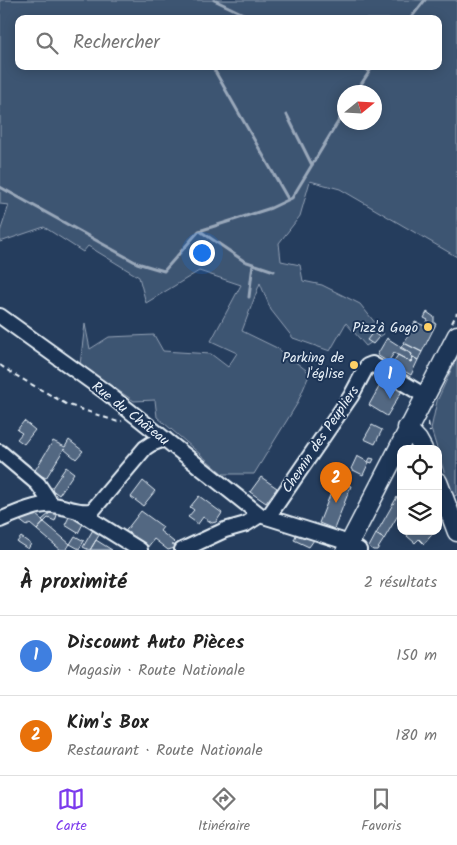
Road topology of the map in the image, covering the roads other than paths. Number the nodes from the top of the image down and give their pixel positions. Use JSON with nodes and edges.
{"nodes":[{"id":1,"x":0,"y":316,"type":"edge"},
{"id":2,"x":457,"y":335,"type":"edge"},
{"id":3,"x":425,"y":396,"type":"junction"},
{"id":4,"x":407,"y":428,"type":"junction"},
{"id":5,"x":165,"y":439,"type":"junction"},
{"id":6,"x":427,"y":443,"type":"edge"},
{"id":7,"x":0,"y":452,"type":"edge"},
{"id":8,"x":441,"y":490,"type":"edge"},
{"id":9,"x":52,"y":505,"type":"junction"},
{"id":10,"x":79,"y":512,"type":"junction"},
{"id":11,"x":264,"y":516,"type":"junction"},
{"id":12,"x":0,"y":520,"type":"edge"},
{"id":13,"x":457,"y":532,"type":"edge"},
{"id":14,"x":351,"y":548,"type":"edge"},
{"id":15,"x":140,"y":550,"type":"edge"},
{"id":16,"x":182,"y":550,"type":"edge"}],
"edges":[{"from":1,"to":5,"type":"street","name":"Rue du Château"},
{"from":2,"to":3,"type":"main road"},
{"from":3,"to":4,"type":"main road"},
{"from":3,"to":11,"type":"street","name":"Chemin des Peupliers"},
{"from":4,"to":6,"type":"main road"},
{"from":4,"to":14,"type":"main road"},
{"from":5,"to":10,"type":"street"},
{"from":5,"to":11,"type":"street","name":"Rue du Château"},
{"from":7,"to":9,"type":"street"},
{"from":8,"to":13,"type":"main road"},
{"from":9,"to":10,"type":"street"},
{"from":9,"to":12,"type":"street"},
{"from":10,"to":15,"type":"street"},
{"from":11,"to":14,"type":"street","name":"Rue du Château"},
{"from":11,"to":16,"type":"street"}]}
